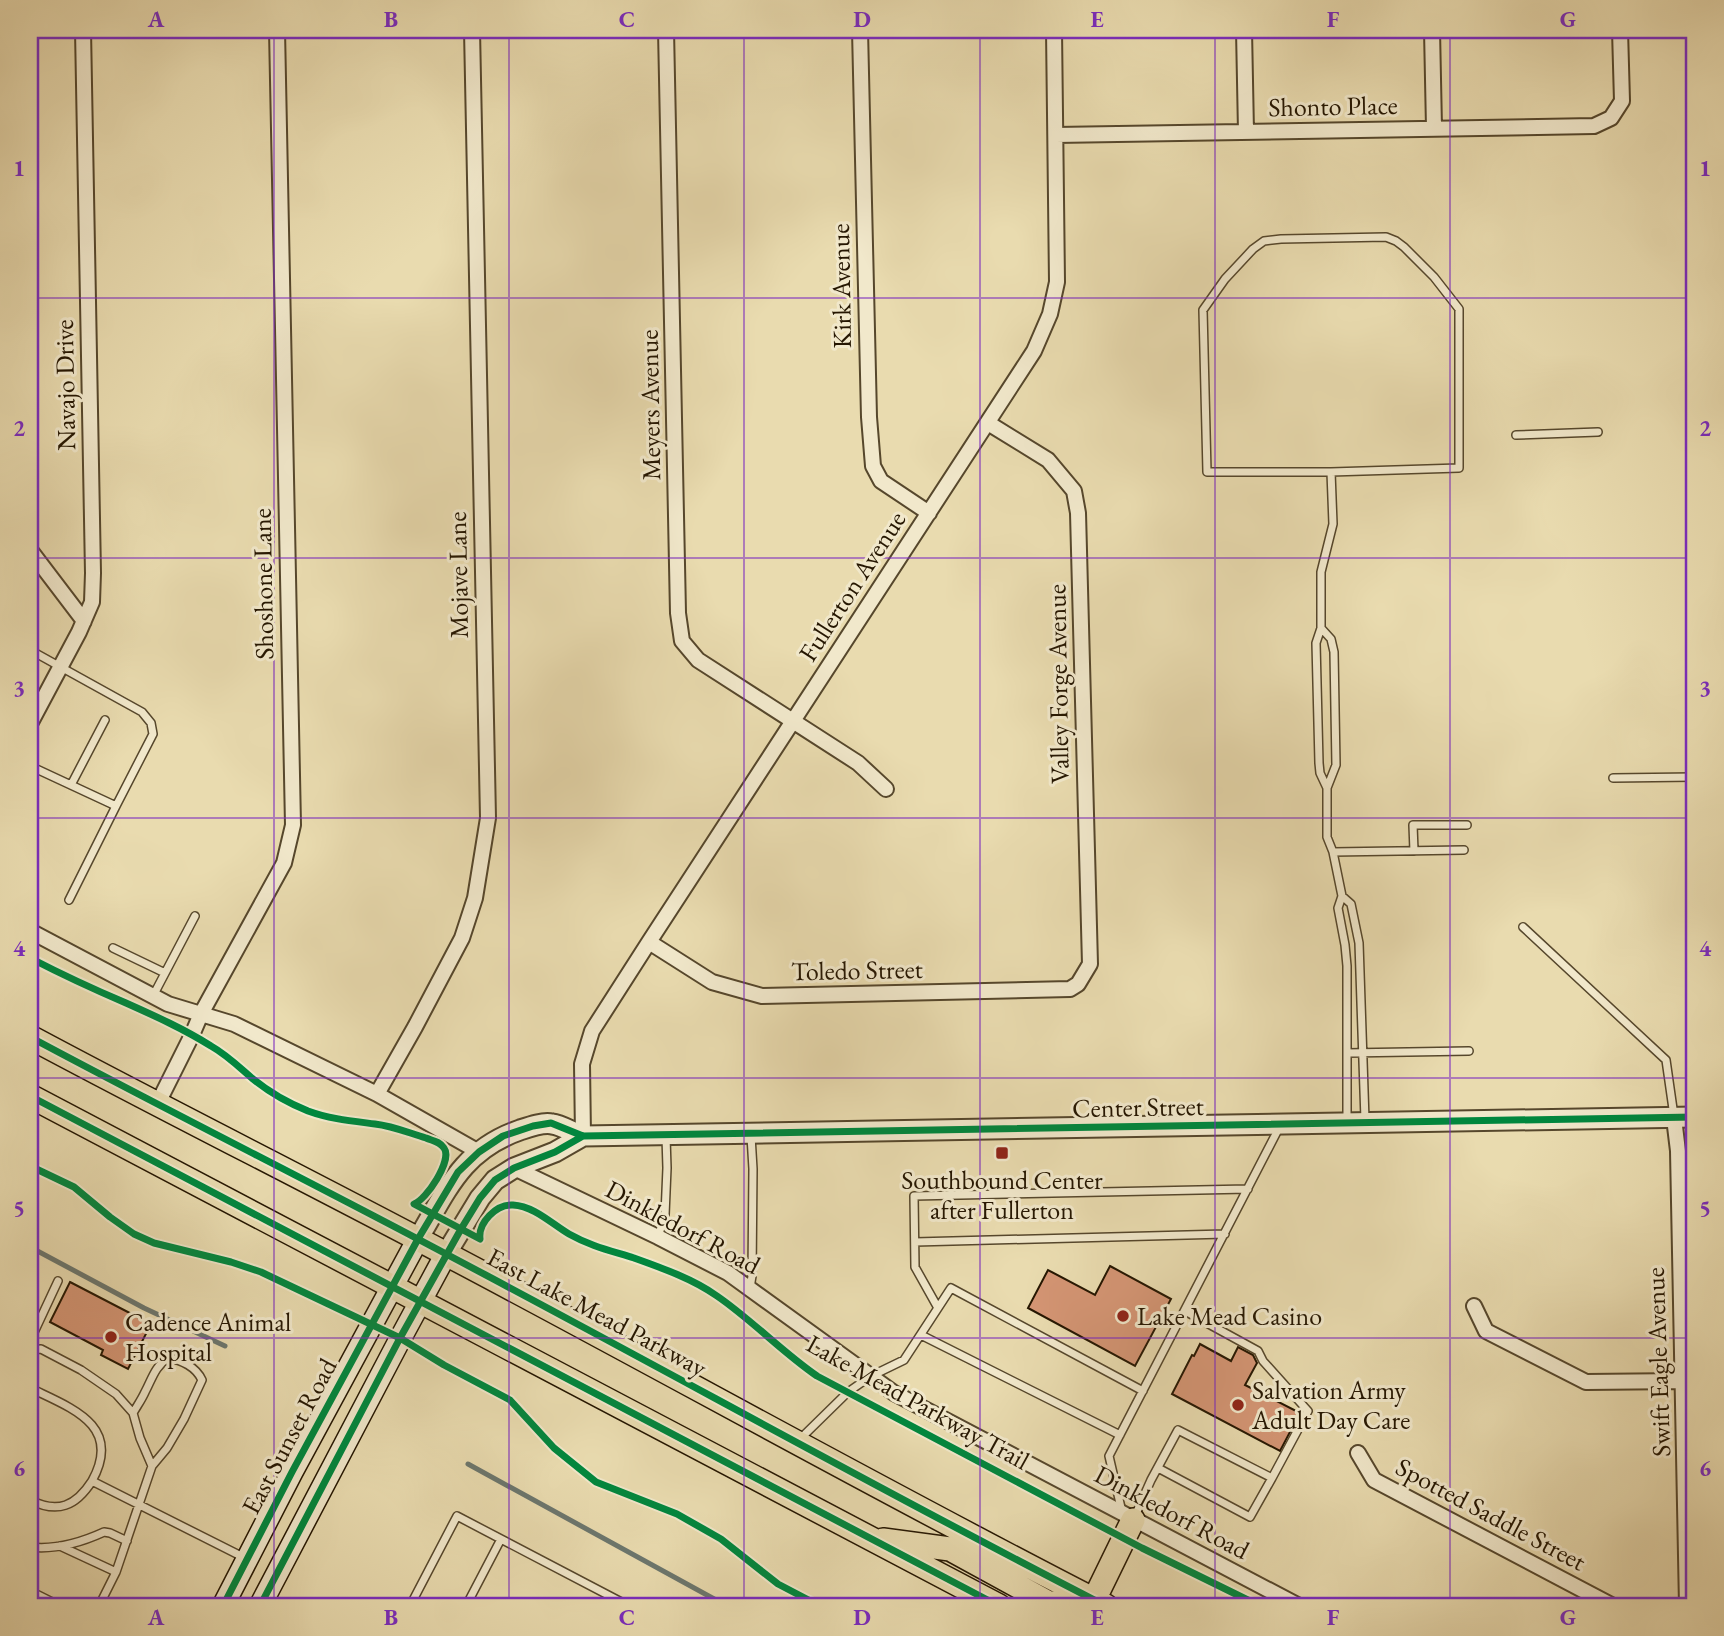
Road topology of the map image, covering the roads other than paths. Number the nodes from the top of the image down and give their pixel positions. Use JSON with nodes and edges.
{"nodes":[{"id":1,"x":83,"y":30,"type":"edge"},
{"id":2,"x":277,"y":30,"type":"edge"},
{"id":3,"x":471,"y":30,"type":"edge"},
{"id":4,"x":666,"y":30,"type":"edge"},
{"id":5,"x":860,"y":30,"type":"edge"},
{"id":6,"x":1054,"y":30,"type":"edge"},
{"id":7,"x":1244,"y":30,"type":"edge"},
{"id":8,"x":1432,"y":30,"type":"edge"},
{"id":9,"x":1620,"y":30,"type":"edge"},
{"id":10,"x":1434,"y":128,"type":"junction"},
{"id":11,"x":1246,"y":132,"type":"junction"},
{"id":12,"x":1056,"y":135,"type":"junction"},
{"id":13,"x":988,"y":423,"type":"junction"},
{"id":14,"x":1598,"y":432,"type":"dead end"},
{"id":15,"x":1516,"y":435,"type":"dead end"},
{"id":16,"x":1331,"y":472,"type":"junction"},
{"id":17,"x":929,"y":513,"type":"junction"},
{"id":18,"x":30,"y":550,"type":"edge"},
{"id":19,"x":84,"y":621,"type":"junction"},
{"id":20,"x":1321,"y":628,"type":"junction"},
{"id":21,"x":30,"y":650,"type":"edge"},
{"id":22,"x":61,"y":667,"type":"junction"},
{"id":23,"x":1334,"y":700,"type":"junction"},
{"id":24,"x":1318,"y":701,"type":"junction"},
{"id":25,"x":105,"y":720,"type":"dead end"},
{"id":26,"x":793,"y":720,"type":"junction"},
{"id":27,"x":30,"y":724,"type":"edge"},
{"id":28,"x":30,"y":766,"type":"edge"},
{"id":29,"x":1694,"y":777,"type":"edge"},
{"id":30,"x":1613,"y":778,"type":"dead end"},
{"id":31,"x":71,"y":785,"type":"junction"},
{"id":32,"x":1327,"y":788,"type":"junction"},
{"id":33,"x":886,"y":789,"type":"dead end"},
{"id":34,"x":116,"y":806,"type":"junction"},
{"id":35,"x":1467,"y":825,"type":"dead end"},
{"id":36,"x":1464,"y":850,"type":"dead end"},
{"id":37,"x":1415,"y":851,"type":"junction"},
{"id":38,"x":1333,"y":852,"type":"junction"},
{"id":39,"x":1342,"y":896,"type":"junction"},
{"id":40,"x":69,"y":900,"type":"dead end"},
{"id":41,"x":195,"y":916,"type":"dead end"},
{"id":42,"x":1524,"y":927,"type":"dead end"},
{"id":43,"x":30,"y":931,"type":"edge"},
{"id":44,"x":649,"y":942,"type":"junction"},
{"id":45,"x":113,"y":948,"type":"dead end"},
{"id":46,"x":165,"y":973,"type":"junction"},
{"id":47,"x":1078,"y":984,"type":"joint"},
{"id":48,"x":1347,"y":989,"type":"junction"},
{"id":49,"x":1361,"y":989,"type":"junction"},
{"id":50,"x":153,"y":996,"type":"junction"},
{"id":51,"x":201,"y":1014,"type":"junction"},
{"id":52,"x":30,"y":1037,"type":"edge"},
{"id":53,"x":1469,"y":1051,"type":"dead end"},
{"id":54,"x":1347,"y":1053,"type":"junction"},
{"id":55,"x":1362,"y":1053,"type":"junction"},
{"id":56,"x":377,"y":1094,"type":"junction"},
{"id":57,"x":30,"y":1096,"type":"edge"},
{"id":58,"x":157,"y":1105,"type":"junction"},
{"id":59,"x":1694,"y":1117,"type":"edge"},
{"id":60,"x":1674,"y":1118,"type":"junction"},
{"id":61,"x":1356,"y":1124,"type":"junction"},
{"id":62,"x":1281,"y":1126,"type":"junction"},
{"id":63,"x":751,"y":1133,"type":"junction"},
{"id":64,"x":666,"y":1134,"type":"junction"},
{"id":65,"x":583,"y":1136,"type":"junction"},
{"id":66,"x":479,"y":1152,"type":"junction"},
{"id":67,"x":514,"y":1168,"type":"junction"},
{"id":68,"x":1248,"y":1189,"type":"junction"},
{"id":69,"x":1225,"y":1234,"type":"junction"},
{"id":70,"x":658,"y":1237,"type":"junction"},
{"id":71,"x":418,"y":1239,"type":"junction"},
{"id":72,"x":915,"y":1242,"type":"junction"},
{"id":73,"x":446,"y":1254,"type":"junction"},
{"id":74,"x":58,"y":1281,"type":"dead end"},
{"id":75,"x":393,"y":1287,"type":"junction"},
{"id":76,"x":749,"y":1289,"type":"junction"},
{"id":77,"x":421,"y":1301,"type":"junction"},
{"id":78,"x":1474,"y":1306,"type":"dead end"},
{"id":79,"x":938,"y":1308,"type":"junction"},
{"id":80,"x":1185,"y":1311,"type":"junction"},
{"id":81,"x":921,"y":1335,"type":"junction"},
{"id":82,"x":30,"y":1341,"type":"edge"},
{"id":83,"x":30,"y":1350,"type":"edge"},
{"id":84,"x":871,"y":1376,"type":"junction"},
{"id":85,"x":1683,"y":1381,"type":"junction"},
{"id":86,"x":30,"y":1388,"type":"edge"},
{"id":87,"x":1143,"y":1391,"type":"junction"},
{"id":88,"x":133,"y":1413,"type":"junction"},
{"id":89,"x":1120,"y":1435,"type":"junction"},
{"id":90,"x":796,"y":1443,"type":"junction"},
{"id":91,"x":1358,"y":1453,"type":"dead end"},
{"id":92,"x":152,"y":1465,"type":"junction"},
{"id":93,"x":1158,"y":1468,"type":"junction"},
{"id":94,"x":1690,"y":1473,"type":"edge"},
{"id":95,"x":1272,"y":1478,"type":"junction"},
{"id":96,"x":92,"y":1481,"type":"junction"},
{"id":97,"x":30,"y":1500,"type":"edge"},
{"id":98,"x":138,"y":1505,"type":"junction"},
{"id":99,"x":1128,"y":1517,"type":"junction"},
{"id":100,"x":870,"y":1538,"type":"junction"},
{"id":101,"x":501,"y":1539,"type":"junction"},
{"id":102,"x":127,"y":1541,"type":"junction"},
{"id":103,"x":60,"y":1546,"type":"junction"},
{"id":104,"x":30,"y":1547,"type":"edge"},
{"id":105,"x":247,"y":1559,"type":"junction"},
{"id":106,"x":116,"y":1572,"type":"junction"},
{"id":107,"x":30,"y":1591,"type":"edge"},
{"id":108,"x":263,"y":1601,"type":"edge"},
{"id":109,"x":1093,"y":1604,"type":"edge"},
{"id":110,"x":60,"y":1606,"type":"edge"},
{"id":111,"x":99,"y":1606,"type":"edge"},
{"id":112,"x":223,"y":1606,"type":"edge"},
{"id":113,"x":286,"y":1606,"type":"edge"},
{"id":114,"x":410,"y":1606,"type":"edge"},
{"id":115,"x":466,"y":1606,"type":"edge"},
{"id":116,"x":629,"y":1606,"type":"edge"},
{"id":117,"x":999,"y":1606,"type":"edge"},
{"id":118,"x":1062,"y":1606,"type":"edge"},
{"id":119,"x":1299,"y":1606,"type":"edge"},
{"id":120,"x":1612,"y":1606,"type":"edge"},
{"id":121,"x":1687,"y":1606,"type":"edge"}],
"edges":[{"from":1,"to":19,"type":"street","name":"Navajo Drive"},
{"from":2,"to":51,"type":"street","name":"Shoshone Lane"},
{"from":3,"to":56,"type":"street","name":"Mojave Lane"},
{"from":4,"to":26,"type":"street","name":"Meyers Avenue"},
{"from":5,"to":17,"type":"street","name":"Kirk Avenue"},
{"from":6,"to":12,"type":"street","name":"Fullerton Avenue"},
{"from":7,"to":11,"type":"street"},
{"from":8,"to":10,"type":"street"},
{"from":9,"to":10,"type":"street","name":"Shonto Place"},
{"from":10,"to":11,"type":"street","name":"Shonto Place"},
{"from":11,"to":12,"type":"street","name":"Shonto Place"},
{"from":12,"to":13,"type":"street","name":"Fullerton Avenue"},
{"from":13,"to":17,"type":"street","name":"Fullerton Avenue"},
{"from":13,"to":47,"type":"street","name":"Valley Forge Avenue"},
{"from":14,"to":15,"type":"lane"},
{"from":16,"to":16,"type":"lane"},
{"from":16,"to":20,"type":"lane"},
{"from":17,"to":26,"type":"street","name":"Fullerton Avenue"},
{"from":18,"to":19,"type":"street"},
{"from":19,"to":22,"type":"street","name":"Navajo Drive"},
{"from":20,"to":23,"type":"lane"},
{"from":20,"to":24,"type":"lane"},
{"from":21,"to":22,"type":"lane"},
{"from":22,"to":27,"type":"street","name":"Navajo Drive"},
{"from":22,"to":34,"type":"lane"},
{"from":23,"to":24,"type":"lane"},
{"from":23,"to":32,"type":"lane"},
{"from":24,"to":32,"type":"lane"},
{"from":25,"to":31,"type":"lane"},
{"from":26,"to":33,"type":"street","name":"Meyers Avenue"},
{"from":26,"to":44,"type":"street","name":"Fullerton Avenue"},
{"from":28,"to":31,"type":"lane"},
{"from":29,"to":30,"type":"lane"},
{"from":31,"to":34,"type":"lane"},
{"from":32,"to":38,"type":"lane"},
{"from":34,"to":40,"type":"lane"},
{"from":35,"to":37,"type":"lane"},
{"from":36,"to":37,"type":"lane"},
{"from":37,"to":38,"type":"lane"},
{"from":38,"to":39,"type":"lane"},
{"from":39,"to":48,"type":"lane"},
{"from":39,"to":49,"type":"lane"},
{"from":41,"to":46,"type":"lane"},
{"from":42,"to":60,"type":"lane"},
{"from":43,"to":50,"type":"street"},
{"from":44,"to":47,"type":"street","name":"Toledo Street"},
{"from":44,"to":65,"type":"street","name":"Fullerton Avenue"},
{"from":45,"to":46,"type":"lane"},
{"from":46,"to":50,"type":"lane"},
{"from":48,"to":49,"type":"lane"},
{"from":48,"to":54,"type":"lane"},
{"from":49,"to":55,"type":"lane"},
{"from":50,"to":51,"type":"street"},
{"from":51,"to":56,"type":"street"},
{"from":51,"to":58,"type":"street","name":"Shoshone Lane"},
{"from":52,"to":58,"type":"main road","name":"East Lake Mead Parkway"},
{"from":53,"to":55,"type":"lane"},
{"from":54,"to":55,"type":"lane"},
{"from":54,"to":61,"type":"lane"},
{"from":55,"to":61,"type":"lane"},
{"from":56,"to":66,"type":"street"},
{"from":57,"to":75,"type":"main road"},
{"from":58,"to":71,"type":"main road","name":"East Lake Mead Parkway"},
{"from":59,"to":60,"type":"street","name":"Center Street"},
{"from":60,"to":61,"type":"street","name":"Center Street"},
{"from":60,"to":85,"type":"street","name":"Swift Eagle Avenue"},
{"from":61,"to":62,"type":"street","name":"Center Street"},
{"from":62,"to":63,"type":"street","name":"Center Street"},
{"from":62,"to":68,"type":"lane"},
{"from":63,"to":64,"type":"street","name":"Center Street"},
{"from":63,"to":76,"type":"lane"},
{"from":64,"to":65,"type":"street","name":"Center Street"},
{"from":64,"to":70,"type":"lane"},
{"from":65,"to":66,"type":"street","name":"Center Street"},
{"from":65,"to":67,"type":"street","name":"Center Street"},
{"from":66,"to":71,"type":"street","name":"Center Street"},
{"from":67,"to":70,"type":"street","name":"Dinkledorf Road"},
{"from":67,"to":73,"type":"street","name":"Center Street"},
{"from":68,"to":69,"type":"lane"},
{"from":68,"to":72,"type":"lane"},
{"from":69,"to":72,"type":"lane"},
{"from":69,"to":80,"type":"lane"},
{"from":70,"to":76,"type":"street","name":"Dinkledorf Road"},
{"from":71,"to":73,"type":"main road","name":"East Lake Mead Parkway"},
{"from":71,"to":75,"type":"main road","name":"Center Street"},
{"from":72,"to":79,"type":"lane"},
{"from":73,"to":77,"type":"main road","name":"Center Street"},
{"from":73,"to":90,"type":"main road","name":"East Lake Mead Parkway"},
{"from":74,"to":82,"type":"lane"},
{"from":75,"to":77,"type":"main road"},
{"from":75,"to":105,"type":"main road","name":"East Sunset Road"},
{"from":76,"to":84,"type":"street","name":"Dinkledorf Road"},
{"from":77,"to":100,"type":"main road"},
{"from":77,"to":108,"type":"main road","name":"East Sunset Road"},
{"from":78,"to":85,"type":"street"},
{"from":79,"to":81,"type":"lane"},
{"from":79,"to":87,"type":"lane"},
{"from":80,"to":87,"type":"lane"},
{"from":80,"to":95,"type":"lane"},
{"from":81,"to":84,"type":"lane"},
{"from":81,"to":89,"type":"lane"},
{"from":83,"to":88,"type":"lane"},
{"from":84,"to":90,"type":"lane"},
{"from":84,"to":99,"type":"street","name":"Dinkledorf Road"},
{"from":85,"to":94,"type":"street","name":"Swift Eagle Avenue"},
{"from":86,"to":96,"type":"lane"},
{"from":87,"to":89,"type":"lane"},
{"from":88,"to":92,"type":"lane"},
{"from":88,"to":92,"type":"lane"},
{"from":89,"to":99,"type":"lane"},
{"from":90,"to":109,"type":"main road","name":"East Lake Mead Parkway"},
{"from":91,"to":120,"type":"street","name":"Spotted Saddle Street"},
{"from":92,"to":98,"type":"lane"},
{"from":93,"to":95,"type":"lane"},
{"from":93,"to":95,"type":"lane"},
{"from":93,"to":99,"type":"lane"},
{"from":94,"to":121,"type":"street","name":"Swift Eagle Avenue"},
{"from":96,"to":97,"type":"lane"},
{"from":96,"to":98,"type":"lane"},
{"from":98,"to":102,"type":"lane"},
{"from":98,"to":105,"type":"lane"},
{"from":99,"to":109,"type":"main road"},
{"from":99,"to":119,"type":"street","name":"Dinkledorf Road"},
{"from":100,"to":117,"type":"main road"},
{"from":100,"to":118,"type":"main road"},
{"from":101,"to":114,"type":"lane"},
{"from":101,"to":115,"type":"lane"},
{"from":101,"to":116,"type":"lane"},
{"from":102,"to":103,"type":"lane"},
{"from":102,"to":106,"type":"lane"},
{"from":103,"to":104,"type":"lane"},
{"from":103,"to":106,"type":"lane"},
{"from":105,"to":112,"type":"main road","name":"East Sunset Road"},
{"from":106,"to":111,"type":"lane"},
{"from":107,"to":110,"type":"lane"},
{"from":108,"to":113,"type":"lane"}]}
